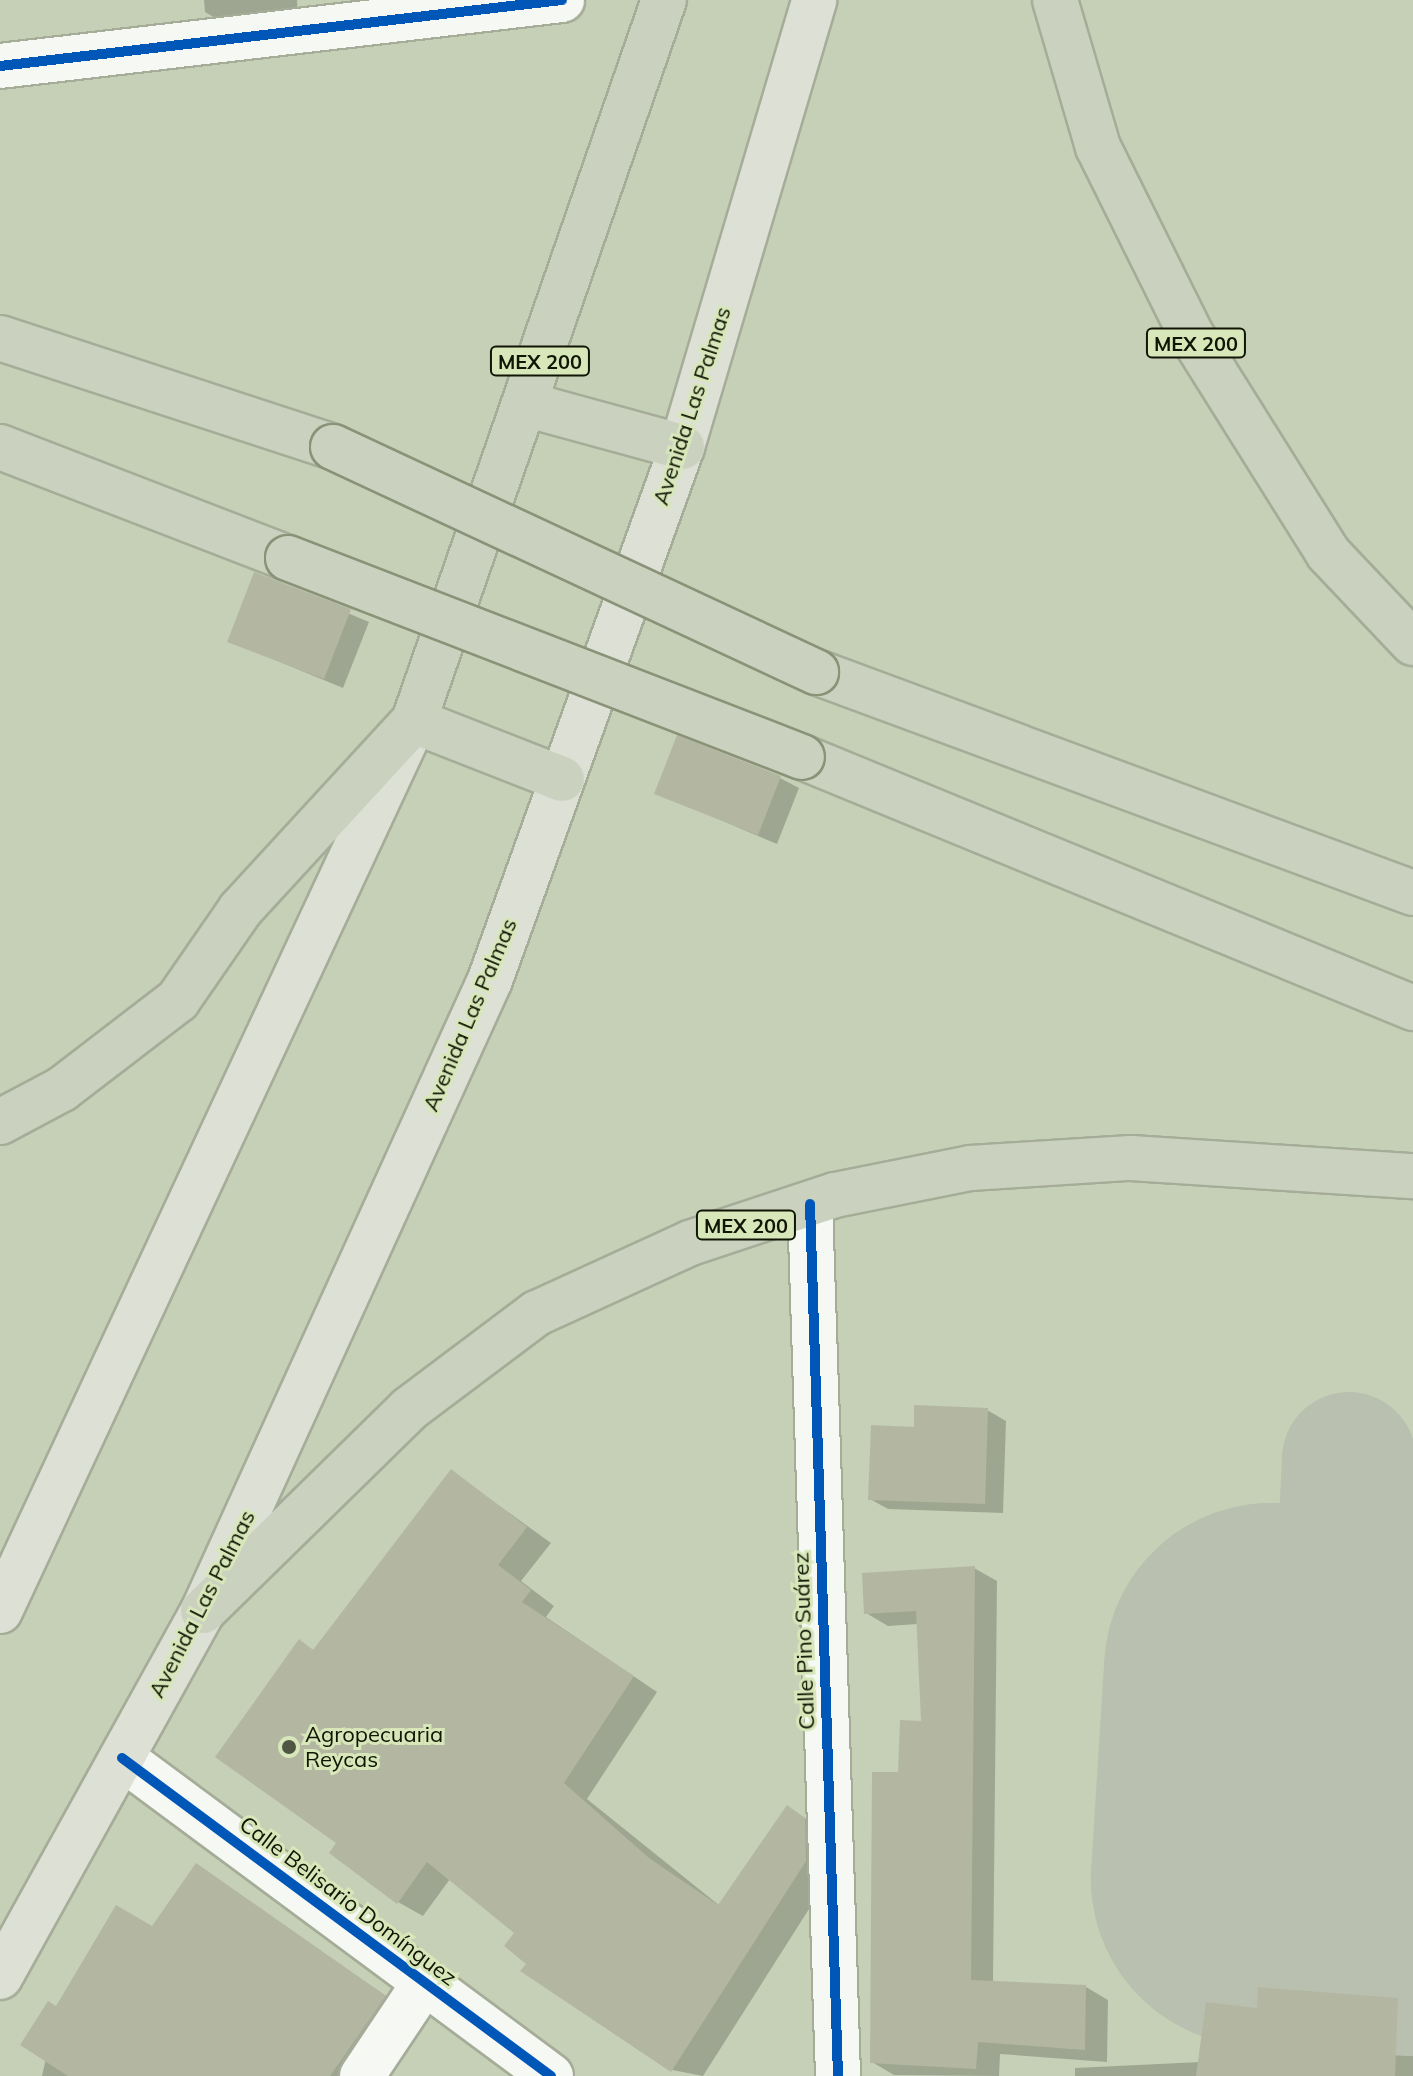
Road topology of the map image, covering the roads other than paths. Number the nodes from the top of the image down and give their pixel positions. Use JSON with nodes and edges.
{"nodes":[{"id":1,"x":562,"y":0,"type":"edge"},
{"id":2,"x":664,"y":0,"type":"edge"},
{"id":3,"x":814,"y":0,"type":"edge"},
{"id":4,"x":1055,"y":0,"type":"edge"},
{"id":5,"x":0,"y":66,"type":"edge"},
{"id":6,"x":0,"y":338,"type":"edge"},
{"id":7,"x":525,"y":404,"type":"junction"},
{"id":8,"x":0,"y":447,"type":"edge"},
{"id":9,"x":682,"y":447,"type":"junction"},
{"id":10,"x":1413,"y":643,"type":"edge"},
{"id":11,"x":414,"y":721,"type":"junction"},
{"id":12,"x":562,"y":779,"type":"junction"},
{"id":13,"x":1413,"y":893,"type":"edge"},
{"id":14,"x":1413,"y":1008,"type":"edge"},
{"id":15,"x":0,"y":1122,"type":"edge"},
{"id":16,"x":1413,"y":1176,"type":"edge"},
{"id":17,"x":810,"y":1204,"type":"junction"},
{"id":18,"x":0,"y":1611,"type":"edge"},
{"id":19,"x":203,"y":1611,"type":"junction"},
{"id":20,"x":122,"y":1758,"type":"junction"},
{"id":21,"x":0,"y":1977,"type":"edge"},
{"id":22,"x":425,"y":1982,"type":"junction"},
{"id":23,"x":362,"y":2076,"type":"edge"},
{"id":24,"x":551,"y":2076,"type":"edge"},
{"id":25,"x":838,"y":2076,"type":"edge"}],
"edges":[{"from":1,"to":5,"type":"street"},
{"from":2,"to":7,"type":"highway","number":"MEX 200"},
{"from":3,"to":9,"type":"main road","name":"Avenida Las Palmas"},
{"from":4,"to":10,"type":"highway","number":"MEX 200"},
{"from":6,"to":13,"type":"highway","bridge":true},
{"from":7,"to":9,"type":"highway"},
{"from":7,"to":11,"type":"highway","number":"MEX 200"},
{"from":8,"to":14,"type":"highway","bridge":true},
{"from":9,"to":12,"type":"main road","name":"Avenida Las Palmas"},
{"from":11,"to":12,"type":"highway"},
{"from":11,"to":15,"type":"highway"},
{"from":11,"to":18,"type":"main road"},
{"from":12,"to":19,"type":"main road","name":"Avenida Las Palmas"},
{"from":16,"to":17,"type":"highway","number":"MEX 200"},
{"from":17,"to":19,"type":"highway","number":"MEX 200"},
{"from":17,"to":25,"type":"street","name":"Calle Pino Suárez"},
{"from":19,"to":20,"type":"main road","name":"Avenida Las Palmas"},
{"from":20,"to":21,"type":"main road","name":"Avenida Las Palmas"},
{"from":20,"to":22,"type":"street","name":"Calle Belisario Domínguez"},
{"from":22,"to":23,"type":"street"},
{"from":22,"to":24,"type":"street","name":"Calle Belisario Domínguez"}]}
